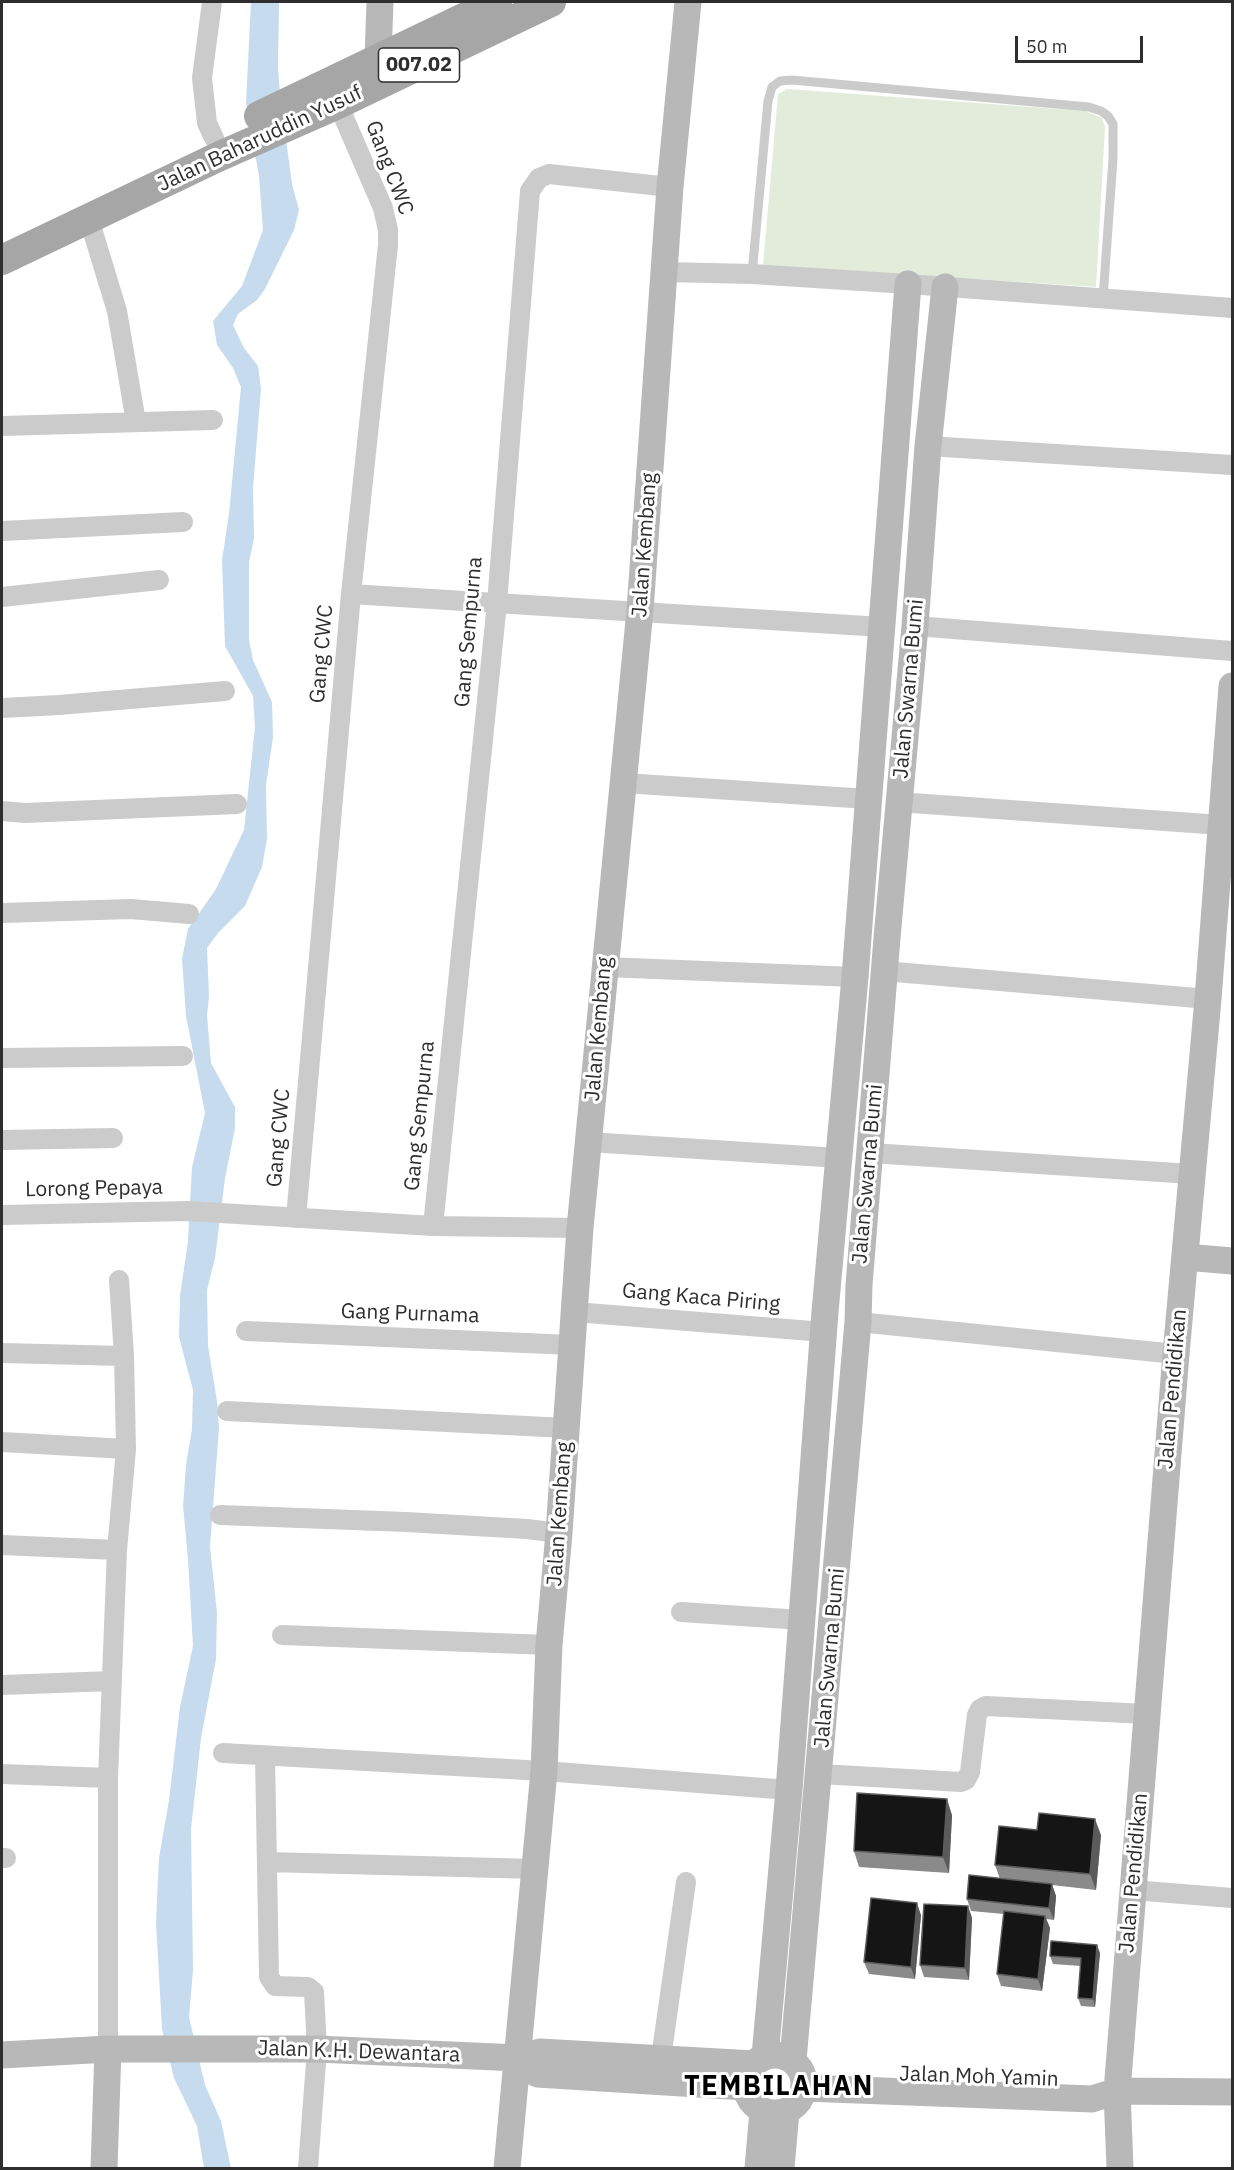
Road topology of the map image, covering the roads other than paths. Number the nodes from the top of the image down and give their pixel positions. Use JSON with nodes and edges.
{"nodes":[{"id":1,"x":212,"y":2,"type":"edge"},
{"id":2,"x":380,"y":2,"type":"edge"},
{"id":3,"x":497,"y":2,"type":"edge"},
{"id":4,"x":551,"y":2,"type":"edge"},
{"id":5,"x":688,"y":2,"type":"edge"},
{"id":6,"x":378,"y":58,"type":"junction"},
{"id":7,"x":338,"y":104,"type":"junction"},
{"id":8,"x":285,"y":115,"type":"junction"},
{"id":9,"x":244,"y":134,"type":"junction"},
{"id":10,"x":214,"y":138,"type":"junction"},
{"id":11,"x":670,"y":188,"type":"junction"},
{"id":12,"x":68,"y":221,"type":"junction"},
{"id":13,"x":17,"y":237,"type":"edge"},
{"id":14,"x":2,"y":261,"type":"edge"},
{"id":15,"x":666,"y":272,"type":"junction"},
{"id":16,"x":752,"y":274,"type":"junction"},
{"id":17,"x":908,"y":284,"type":"junction"},
{"id":18,"x":945,"y":287,"type":"junction"},
{"id":19,"x":1103,"y":298,"type":"junction"},
{"id":20,"x":1233,"y":308,"type":"edge"},
{"id":21,"x":213,"y":420,"type":"dead end"},
{"id":22,"x":136,"y":422,"type":"junction"},
{"id":23,"x":2,"y":426,"type":"edge"},
{"id":24,"x":928,"y":446,"type":"junction"},
{"id":25,"x":1233,"y":465,"type":"edge"},
{"id":26,"x":183,"y":522,"type":"dead end"},
{"id":27,"x":2,"y":531,"type":"edge"},
{"id":28,"x":889,"y":537,"type":"junction"},
{"id":29,"x":921,"y":540,"type":"junction"},
{"id":30,"x":159,"y":580,"type":"dead end"},
{"id":31,"x":351,"y":594,"type":"junction"},
{"id":32,"x":2,"y":597,"type":"edge"},
{"id":33,"x":497,"y":603,"type":"junction"},
{"id":34,"x":640,"y":610,"type":"junction"},
{"id":35,"x":915,"y":626,"type":"junction"},
{"id":36,"x":882,"y":627,"type":"junction"},
{"id":37,"x":1233,"y":651,"type":"edge"},
{"id":38,"x":1233,"y":687,"type":"edge"},
{"id":39,"x":225,"y":691,"type":"dead end"},
{"id":40,"x":2,"y":708,"type":"edge"},
{"id":41,"x":624,"y":783,"type":"junction"},
{"id":42,"x":868,"y":799,"type":"junction"},
{"id":43,"x":898,"y":802,"type":"junction"},
{"id":44,"x":237,"y":804,"type":"dead end"},
{"id":45,"x":2,"y":812,"type":"edge"},
{"id":46,"x":1221,"y":825,"type":"junction"},
{"id":47,"x":2,"y":913,"type":"edge"},
{"id":48,"x":189,"y":914,"type":"dead end"},
{"id":49,"x":858,"y":936,"type":"junction"},
{"id":50,"x":887,"y":938,"type":"junction"},
{"id":51,"x":605,"y":967,"type":"junction"},
{"id":52,"x":884,"y":971,"type":"junction"},
{"id":53,"x":855,"y":977,"type":"junction"},
{"id":54,"x":1208,"y":999,"type":"junction"},
{"id":55,"x":183,"y":1056,"type":"dead end"},
{"id":56,"x":2,"y":1058,"type":"edge"},
{"id":57,"x":113,"y":1138,"type":"dead end"},
{"id":58,"x":2,"y":1140,"type":"edge"},
{"id":59,"x":589,"y":1142,"type":"junction"},
{"id":60,"x":871,"y":1153,"type":"junction"},
{"id":61,"x":839,"y":1158,"type":"junction"},
{"id":62,"x":1191,"y":1174,"type":"junction"},
{"id":63,"x":2,"y":1215,"type":"edge"},
{"id":64,"x":296,"y":1218,"type":"junction"},
{"id":65,"x":433,"y":1226,"type":"junction"},
{"id":66,"x":580,"y":1228,"type":"junction"},
{"id":67,"x":1185,"y":1257,"type":"junction"},
{"id":68,"x":1233,"y":1261,"type":"edge"},
{"id":69,"x":119,"y":1280,"type":"dead end"},
{"id":70,"x":827,"y":1284,"type":"junction"},
{"id":71,"x":859,"y":1285,"type":"junction"},
{"id":72,"x":575,"y":1312,"type":"junction"},
{"id":73,"x":858,"y":1322,"type":"junction"},
{"id":74,"x":246,"y":1332,"type":"dead end"},
{"id":75,"x":824,"y":1332,"type":"junction"},
{"id":76,"x":572,"y":1345,"type":"junction"},
{"id":77,"x":2,"y":1353,"type":"edge"},
{"id":78,"x":1176,"y":1354,"type":"junction"},
{"id":79,"x":123,"y":1356,"type":"junction"},
{"id":80,"x":227,"y":1411,"type":"dead end"},
{"id":81,"x":566,"y":1428,"type":"junction"},
{"id":82,"x":2,"y":1442,"type":"edge"},
{"id":83,"x":126,"y":1449,"type":"junction"},
{"id":84,"x":220,"y":1515,"type":"dead end"},
{"id":85,"x":560,"y":1533,"type":"junction"},
{"id":86,"x":2,"y":1545,"type":"edge"},
{"id":87,"x":117,"y":1550,"type":"junction"},
{"id":88,"x":681,"y":1612,"type":"dead end"},
{"id":89,"x":802,"y":1620,"type":"junction"},
{"id":90,"x":282,"y":1635,"type":"dead end"},
{"id":91,"x":549,"y":1646,"type":"junction"},
{"id":92,"x":112,"y":1681,"type":"junction"},
{"id":93,"x":2,"y":1684,"type":"edge"},
{"id":94,"x":1146,"y":1714,"type":"junction"},
{"id":95,"x":223,"y":1754,"type":"dead end"},
{"id":96,"x":265,"y":1756,"type":"junction"},
{"id":97,"x":544,"y":1771,"type":"junction"},
{"id":98,"x":2,"y":1774,"type":"edge"},
{"id":99,"x":820,"y":1774,"type":"junction"},
{"id":100,"x":108,"y":1778,"type":"junction"},
{"id":101,"x":789,"y":1790,"type":"junction"},
{"id":102,"x":267,"y":1862,"type":"junction"},
{"id":103,"x":536,"y":1869,"type":"junction"},
{"id":104,"x":686,"y":1882,"type":"dead end"},
{"id":105,"x":1132,"y":1890,"type":"junction"},
{"id":106,"x":1233,"y":1898,"type":"edge"},
{"id":107,"x":108,"y":2049,"type":"junction"},
{"id":108,"x":316,"y":2049,"type":"junction"},
{"id":109,"x":2,"y":2055,"type":"edge"},
{"id":110,"x":518,"y":2058,"type":"junction"},
{"id":111,"x":661,"y":2058,"type":"junction"},
{"id":112,"x":755,"y":2069,"type":"junction"},
{"id":113,"x":800,"y":2073,"type":"junction"},
{"id":114,"x":1117,"y":2091,"type":"junction"},
{"id":115,"x":1233,"y":2092,"type":"edge"},
{"id":116,"x":775,"y":2111,"type":"junction"},
{"id":117,"x":104,"y":2169,"type":"edge"},
{"id":118,"x":308,"y":2169,"type":"edge"},
{"id":119,"x":507,"y":2169,"type":"edge"},
{"id":120,"x":758,"y":2169,"type":"edge"},
{"id":121,"x":781,"y":2169,"type":"edge"},
{"id":122,"x":1120,"y":2169,"type":"edge"}],
"edges":[{"from":1,"to":10,"type":"street"},
{"from":2,"to":6,"type":"street"},
{"from":3,"to":6,"type":"main road","name":"Jalan Baharuddin Yusuf","number":"007.02"},
{"from":4,"to":7,"type":"main road","name":"Jalan Baharuddin Yusuf","number":"007.02"},
{"from":5,"to":11,"type":"street","name":"Jalan Kembang"},
{"from":6,"to":8,"type":"main road","name":"Jalan Baharuddin Yusuf","number":"007.02"},
{"from":7,"to":8,"type":"main road","name":"Jalan Baharuddin Yusuf","number":"007.02"},
{"from":7,"to":31,"type":"street","name":"Gang CWC"},
{"from":8,"to":9,"type":"main road","name":"Jalan Baharuddin Yusuf","number":"007.02"},
{"from":9,"to":10,"type":"main road","name":"Jalan Baharuddin Yusuf","number":"007.02"},
{"from":9,"to":12,"type":"main road","name":"Jalan Baharuddin Yusuf","number":"007.02"},
{"from":10,"to":12,"type":"main road","name":"Jalan Baharuddin Yusuf","number":"007.02"},
{"from":11,"to":15,"type":"street","name":"Jalan Kembang"},
{"from":11,"to":33,"type":"street","name":"Gang Sempurna"},
{"from":12,"to":13,"type":"main road","name":"Jalan Baharuddin Yusuf","number":"007.02"},
{"from":12,"to":22,"type":"street"},
{"from":13,"to":14,"type":"main road","name":"Jalan Baharuddin Yusuf","number":"007.02"},
{"from":15,"to":16,"type":"street"},
{"from":15,"to":34,"type":"street","name":"Jalan Kembang"},
{"from":16,"to":17,"type":"street"},
{"from":16,"to":19,"type":"lane"},
{"from":17,"to":18,"type":"street"},
{"from":17,"to":28,"type":"street","name":"Jalan Swarna Bumi"},
{"from":18,"to":19,"type":"street"},
{"from":18,"to":24,"type":"street","name":"Jalan Swarna Bumi"},
{"from":19,"to":20,"type":"street"},
{"from":21,"to":22,"type":"street"},
{"from":22,"to":23,"type":"street"},
{"from":24,"to":25,"type":"street"},
{"from":24,"to":29,"type":"street","name":"Jalan Swarna Bumi"},
{"from":26,"to":27,"type":"street"},
{"from":28,"to":29,"type":"street"},
{"from":28,"to":36,"type":"street","name":"Jalan Swarna Bumi"},
{"from":29,"to":35,"type":"street","name":"Jalan Swarna Bumi"},
{"from":30,"to":32,"type":"street"},
{"from":31,"to":33,"type":"street"},
{"from":31,"to":64,"type":"street","name":"Gang CWC"},
{"from":33,"to":34,"type":"street"},
{"from":33,"to":65,"type":"street","name":"Gang Sempurna"},
{"from":34,"to":36,"type":"street"},
{"from":34,"to":41,"type":"street","name":"Jalan Kembang"},
{"from":35,"to":37,"type":"street"},
{"from":35,"to":43,"type":"street","name":"Jalan Swarna Bumi"},
{"from":36,"to":42,"type":"street","name":"Jalan Swarna Bumi"},
{"from":38,"to":46,"type":"street","name":"Jalan Pendidikan"},
{"from":39,"to":40,"type":"street"},
{"from":41,"to":42,"type":"street"},
{"from":41,"to":51,"type":"street","name":"Jalan Kembang"},
{"from":42,"to":49,"type":"street","name":"Jalan Swarna Bumi"},
{"from":43,"to":46,"type":"street"},
{"from":43,"to":50,"type":"street","name":"Jalan Swarna Bumi"},
{"from":44,"to":45,"type":"street"},
{"from":46,"to":54,"type":"street","name":"Jalan Pendidikan"},
{"from":47,"to":48,"type":"street"},
{"from":49,"to":50,"type":"street"},
{"from":49,"to":53,"type":"street","name":"Jalan Swarna Bumi"},
{"from":50,"to":52,"type":"street","name":"Jalan Swarna Bumi"},
{"from":51,"to":53,"type":"street"},
{"from":51,"to":59,"type":"street","name":"Jalan Kembang"},
{"from":52,"to":54,"type":"street"},
{"from":52,"to":60,"type":"street","name":"Jalan Swarna Bumi"},
{"from":53,"to":61,"type":"street","name":"Jalan Swarna Bumi"},
{"from":54,"to":62,"type":"street","name":"Jalan Pendidikan"},
{"from":55,"to":56,"type":"street"},
{"from":57,"to":58,"type":"street"},
{"from":59,"to":61,"type":"street"},
{"from":59,"to":66,"type":"street","name":"Jalan Kembang"},
{"from":60,"to":62,"type":"street"},
{"from":60,"to":71,"type":"street","name":"Jalan Swarna Bumi"},
{"from":61,"to":70,"type":"street","name":"Jalan Swarna Bumi"},
{"from":62,"to":67,"type":"street","name":"Jalan Pendidikan"},
{"from":63,"to":64,"type":"street","name":"Lorong Pepaya"},
{"from":64,"to":65,"type":"street","name":"Lorong Pepaya"},
{"from":65,"to":66,"type":"street","name":"Lorong Pepaya"},
{"from":66,"to":72,"type":"street","name":"Jalan Kembang"},
{"from":67,"to":68,"type":"street"},
{"from":67,"to":78,"type":"street","name":"Jalan Pendidikan"},
{"from":69,"to":79,"type":"street"},
{"from":70,"to":71,"type":"street"},
{"from":70,"to":75,"type":"street","name":"Jalan Swarna Bumi"},
{"from":71,"to":73,"type":"street","name":"Jalan Swarna Bumi"},
{"from":72,"to":75,"type":"street","name":"Gang Kaca Piring"},
{"from":72,"to":76,"type":"street","name":"Jalan Kembang"},
{"from":73,"to":78,"type":"street"},
{"from":73,"to":99,"type":"street","name":"Jalan Swarna Bumi"},
{"from":74,"to":76,"type":"street","name":"Gang Purnama"},
{"from":75,"to":89,"type":"street","name":"Jalan Swarna Bumi"},
{"from":76,"to":81,"type":"street","name":"Jalan Kembang"},
{"from":77,"to":79,"type":"street"},
{"from":78,"to":94,"type":"street","name":"Jalan Pendidikan"},
{"from":79,"to":83,"type":"street"},
{"from":80,"to":81,"type":"street"},
{"from":81,"to":85,"type":"street","name":"Jalan Kembang"},
{"from":82,"to":83,"type":"street"},
{"from":83,"to":87,"type":"street"},
{"from":84,"to":85,"type":"street"},
{"from":85,"to":91,"type":"street","name":"Jalan Kembang"},
{"from":86,"to":87,"type":"street"},
{"from":87,"to":92,"type":"street"},
{"from":88,"to":89,"type":"street"},
{"from":89,"to":101,"type":"street","name":"Jalan Swarna Bumi"},
{"from":90,"to":91,"type":"street"},
{"from":91,"to":97,"type":"street","name":"Jalan Kembang"},
{"from":92,"to":93,"type":"street"},
{"from":92,"to":100,"type":"street"},
{"from":94,"to":99,"type":"street"},
{"from":94,"to":105,"type":"street","name":"Jalan Pendidikan"},
{"from":95,"to":96,"type":"street"},
{"from":96,"to":97,"type":"street"},
{"from":96,"to":102,"type":"street"},
{"from":97,"to":101,"type":"street"},
{"from":97,"to":103,"type":"street","name":"Jalan Kembang"},
{"from":98,"to":100,"type":"street"},
{"from":99,"to":113,"type":"street","name":"Jalan Swarna Bumi"},
{"from":100,"to":107,"type":"street"},
{"from":101,"to":112,"type":"street","name":"Jalan Swarna Bumi"},
{"from":102,"to":103,"type":"street"},
{"from":102,"to":108,"type":"street"},
{"from":103,"to":110,"type":"street","name":"Jalan Kembang"},
{"from":104,"to":111,"type":"street"},
{"from":105,"to":106,"type":"street"},
{"from":105,"to":114,"type":"street","name":"Jalan Pendidikan"},
{"from":107,"to":108,"type":"street","name":"Jalan K.H. Dewantara"},
{"from":107,"to":109,"type":"street"},
{"from":107,"to":117,"type":"street"},
{"from":108,"to":110,"type":"street","name":"Jalan K.H. Dewantara"},
{"from":108,"to":118,"type":"street"},
{"from":110,"to":111,"type":"street","name":"Jalan K.H. Dewantara"},
{"from":110,"to":112,"type":"street"},
{"from":110,"to":119,"type":"street","name":"Jalan Kembang"},
{"from":111,"to":112,"type":"street","name":"Jalan K.H. Dewantara"},
{"from":112,"to":113,"type":"street"},
{"from":112,"to":116,"type":"street"},
{"from":113,"to":114,"type":"street","name":"Jalan Moh Yamin"},
{"from":113,"to":116,"type":"street"},
{"from":114,"to":115,"type":"street","name":"Jalan Moh Yamin"},
{"from":114,"to":122,"type":"street","name":"Jalan Pendidikan"},
{"from":116,"to":120,"type":"street"},
{"from":116,"to":121,"type":"street"}]}
